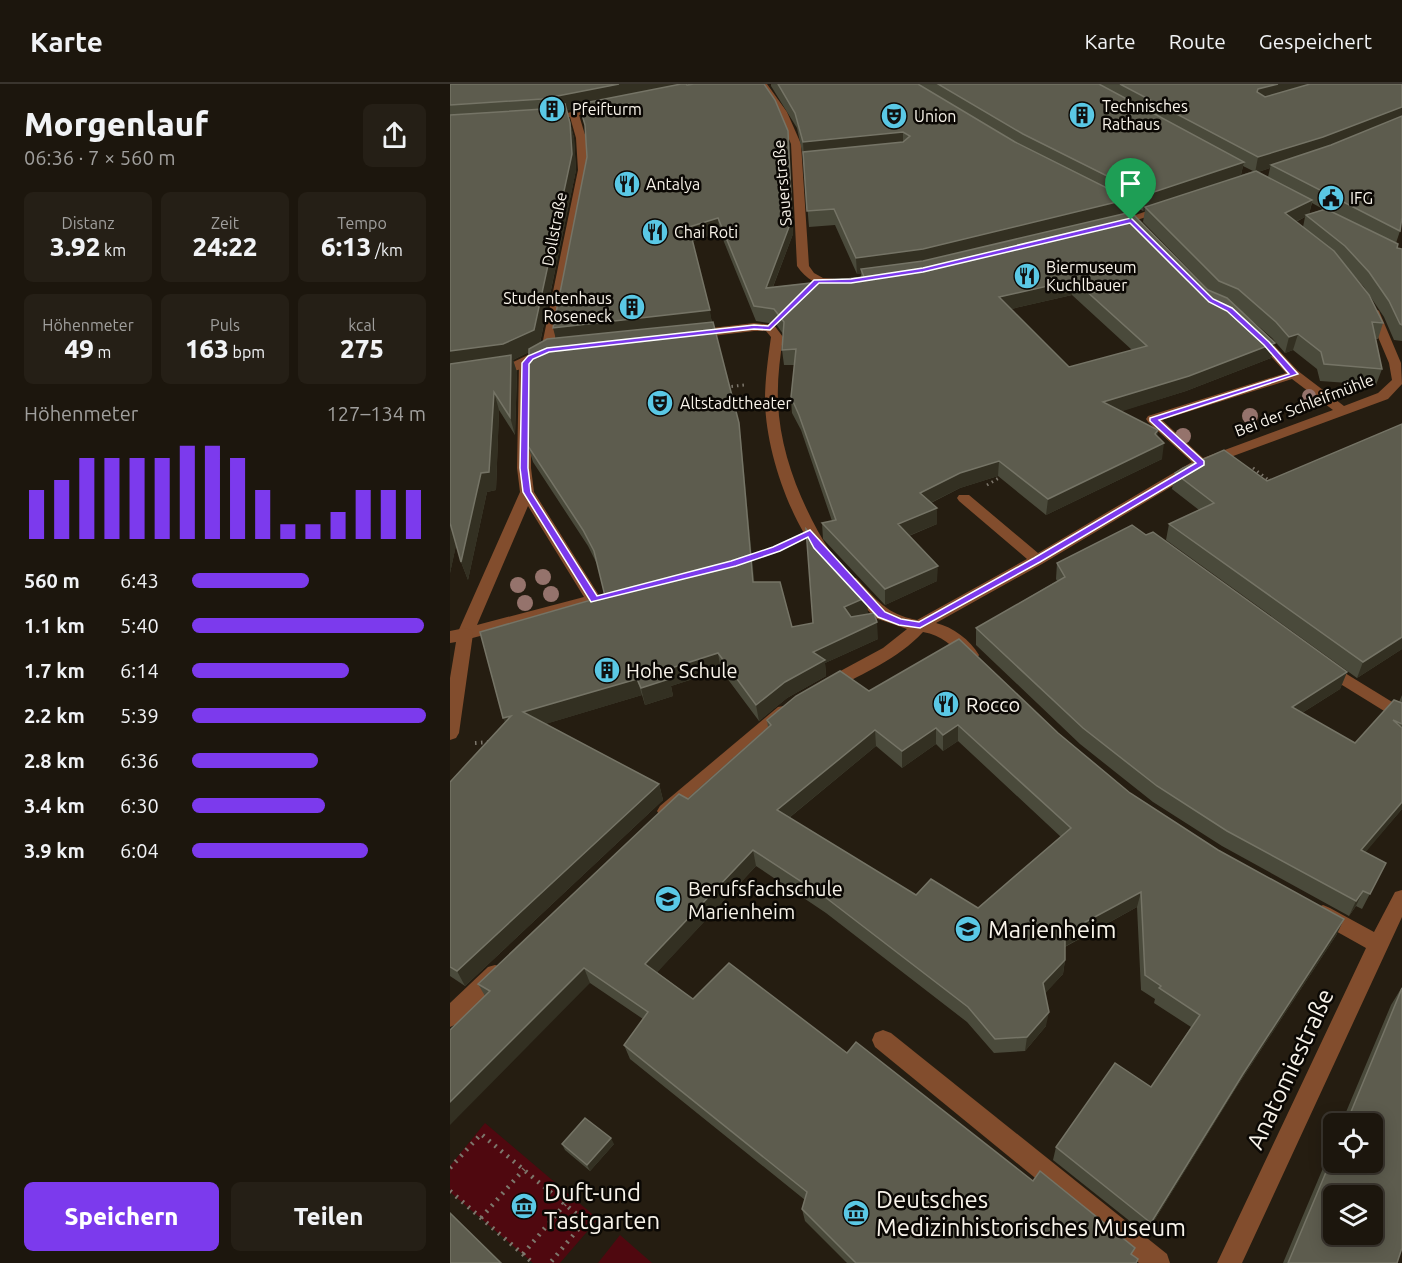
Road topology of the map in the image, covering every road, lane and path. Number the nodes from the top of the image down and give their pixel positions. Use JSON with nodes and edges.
{"nodes":[{"id":1,"x":763,"y":84,"type":"edge"},
{"id":2,"x":608,"y":106,"type":"edge"},
{"id":3,"x":574,"y":114,"type":"junction"},
{"id":4,"x":534,"y":120,"type":"edge"},
{"id":5,"x":809,"y":162,"type":"edge"},
{"id":6,"x":798,"y":163,"type":"junction"},
{"id":7,"x":1179,"y":204,"type":"edge"},
{"id":8,"x":1108,"y":225,"type":"edge"},
{"id":9,"x":851,"y":281,"type":"edge"},
{"id":10,"x":1366,"y":300,"type":"edge"},
{"id":11,"x":1252,"y":330,"type":"edge"},
{"id":12,"x":683,"y":335,"type":"edge"},
{"id":13,"x":1398,"y":362,"type":"edge"},
{"id":14,"x":525,"y":363,"type":"junction"},
{"id":15,"x":1294,"y":374,"type":"junction"},
{"id":16,"x":450,"y":376,"type":"edge"},
{"id":17,"x":772,"y":384,"type":"junction"},
{"id":18,"x":724,"y":387,"type":"edge"},
{"id":19,"x":1343,"y":411,"type":"junction"},
{"id":20,"x":1232,"y":451,"type":"junction"},
{"id":21,"x":1201,"y":463,"type":"junction"},
{"id":22,"x":1008,"y":473,"type":"edge"},
{"id":23,"x":1273,"y":484,"type":"edge"},
{"id":24,"x":527,"y":492,"type":"junction"},
{"id":25,"x":964,"y":498,"type":"joint"},
{"id":26,"x":810,"y":532,"type":"junction"},
{"id":27,"x":744,"y":560,"type":"edge"},
{"id":28,"x":1037,"y":560,"type":"junction"},
{"id":29,"x":920,"y":625,"type":"junction"},
{"id":30,"x":457,"y":636,"type":"edge"},
{"id":31,"x":1319,"y":662,"type":"edge"},
{"id":32,"x":987,"y":670,"type":"edge"},
{"id":33,"x":815,"y":692,"type":"edge"},
{"id":34,"x":795,"y":704,"type":"edge"},
{"id":35,"x":1402,"y":716,"type":"edge"},
{"id":36,"x":450,"y":733,"type":"edge"},
{"id":37,"x":502,"y":741,"type":"edge"},
{"id":38,"x":471,"y":743,"type":"dead end"},
{"id":39,"x":651,"y":824,"type":"edge"},
{"id":40,"x":1402,"y":898,"type":"edge"},
{"id":41,"x":1307,"y":905,"type":"edge"},
{"id":42,"x":1378,"y":944,"type":"junction"},
{"id":43,"x":510,"y":960,"type":"edge"},
{"id":44,"x":450,"y":1017,"type":"edge"},
{"id":45,"x":883,"y":1040,"type":"dead end"},
{"id":46,"x":450,"y":1168,"type":"edge"},
{"id":47,"x":524,"y":1169,"type":"junction"},
{"id":48,"x":450,"y":1191,"type":"edge"},
{"id":49,"x":566,"y":1204,"type":"junction"},
{"id":50,"x":481,"y":1218,"type":"junction"},
{"id":51,"x":523,"y":1254,"type":"junction"},
{"id":52,"x":533,"y":1263,"type":"edge"},
{"id":53,"x":550,"y":1263,"type":"edge"},
{"id":54,"x":1158,"y":1263,"type":"edge"},
{"id":55,"x":1229,"y":1263,"type":"edge"}],
"edges":[{"from":1,"to":6,"type":"street","name":"Sauerstraße"},
{"from":2,"to":3,"type":"street"},
{"from":3,"to":4,"type":"street"},
{"from":3,"to":14,"type":"street","name":"Dollstraße"},
{"from":5,"to":6,"type":"street"},
{"from":6,"to":9,"type":"street","name":"Sauerstraße"},
{"from":7,"to":8,"type":"street"},
{"from":10,"to":13,"type":"street","name":"Bei der Schleifmühle"},
{"from":11,"to":15,"type":"street"},
{"from":12,"to":17,"type":"street"},
{"from":13,"to":19,"type":"street","name":"Bei der Schleifmühle"},
{"from":14,"to":16,"type":"street"},
{"from":14,"to":24,"type":"street"},
{"from":15,"to":19,"type":"street"},
{"from":15,"to":21,"type":"street","name":"Bei der Schleifmühle"},
{"from":17,"to":18,"type":"path"},
{"from":17,"to":26,"type":"street"},
{"from":19,"to":20,"type":"street","name":"Bei der Schleifmühle"},
{"from":20,"to":21,"type":"street","name":"Bei der Schleifmühle"},
{"from":20,"to":23,"type":"path"},
{"from":21,"to":28,"type":"street","name":"Bei der Schleifmühle"},
{"from":22,"to":25,"type":"path"},
{"from":24,"to":30,"type":"street"},
{"from":24,"to":30,"type":"street"},
{"from":25,"to":28,"type":"street"},
{"from":26,"to":27,"type":"path"},
{"from":26,"to":29,"type":"street"},
{"from":28,"to":29,"type":"street","name":"Bei der Schleifmühle"},
{"from":29,"to":32,"type":"street"},
{"from":29,"to":33,"type":"street","name":"Bei der Schleifmühle"},
{"from":30,"to":36,"type":"street"},
{"from":31,"to":35,"type":"street"},
{"from":34,"to":39,"type":"street"},
{"from":37,"to":38,"type":"path"},
{"from":40,"to":42,"type":"street","name":"Anatomiestraße"},
{"from":41,"to":42,"type":"street"},
{"from":42,"to":55,"type":"street","name":"Anatomiestraße"},
{"from":43,"to":44,"type":"street"},
{"from":45,"to":54,"type":"street"},
{"from":46,"to":47,"type":"path"},
{"from":47,"to":49,"type":"path"},
{"from":47,"to":50,"type":"path"},
{"from":48,"to":50,"type":"path"},
{"from":49,"to":51,"type":"path"},
{"from":49,"to":53,"type":"path"},
{"from":50,"to":51,"type":"path"},
{"from":51,"to":52,"type":"path"}]}
